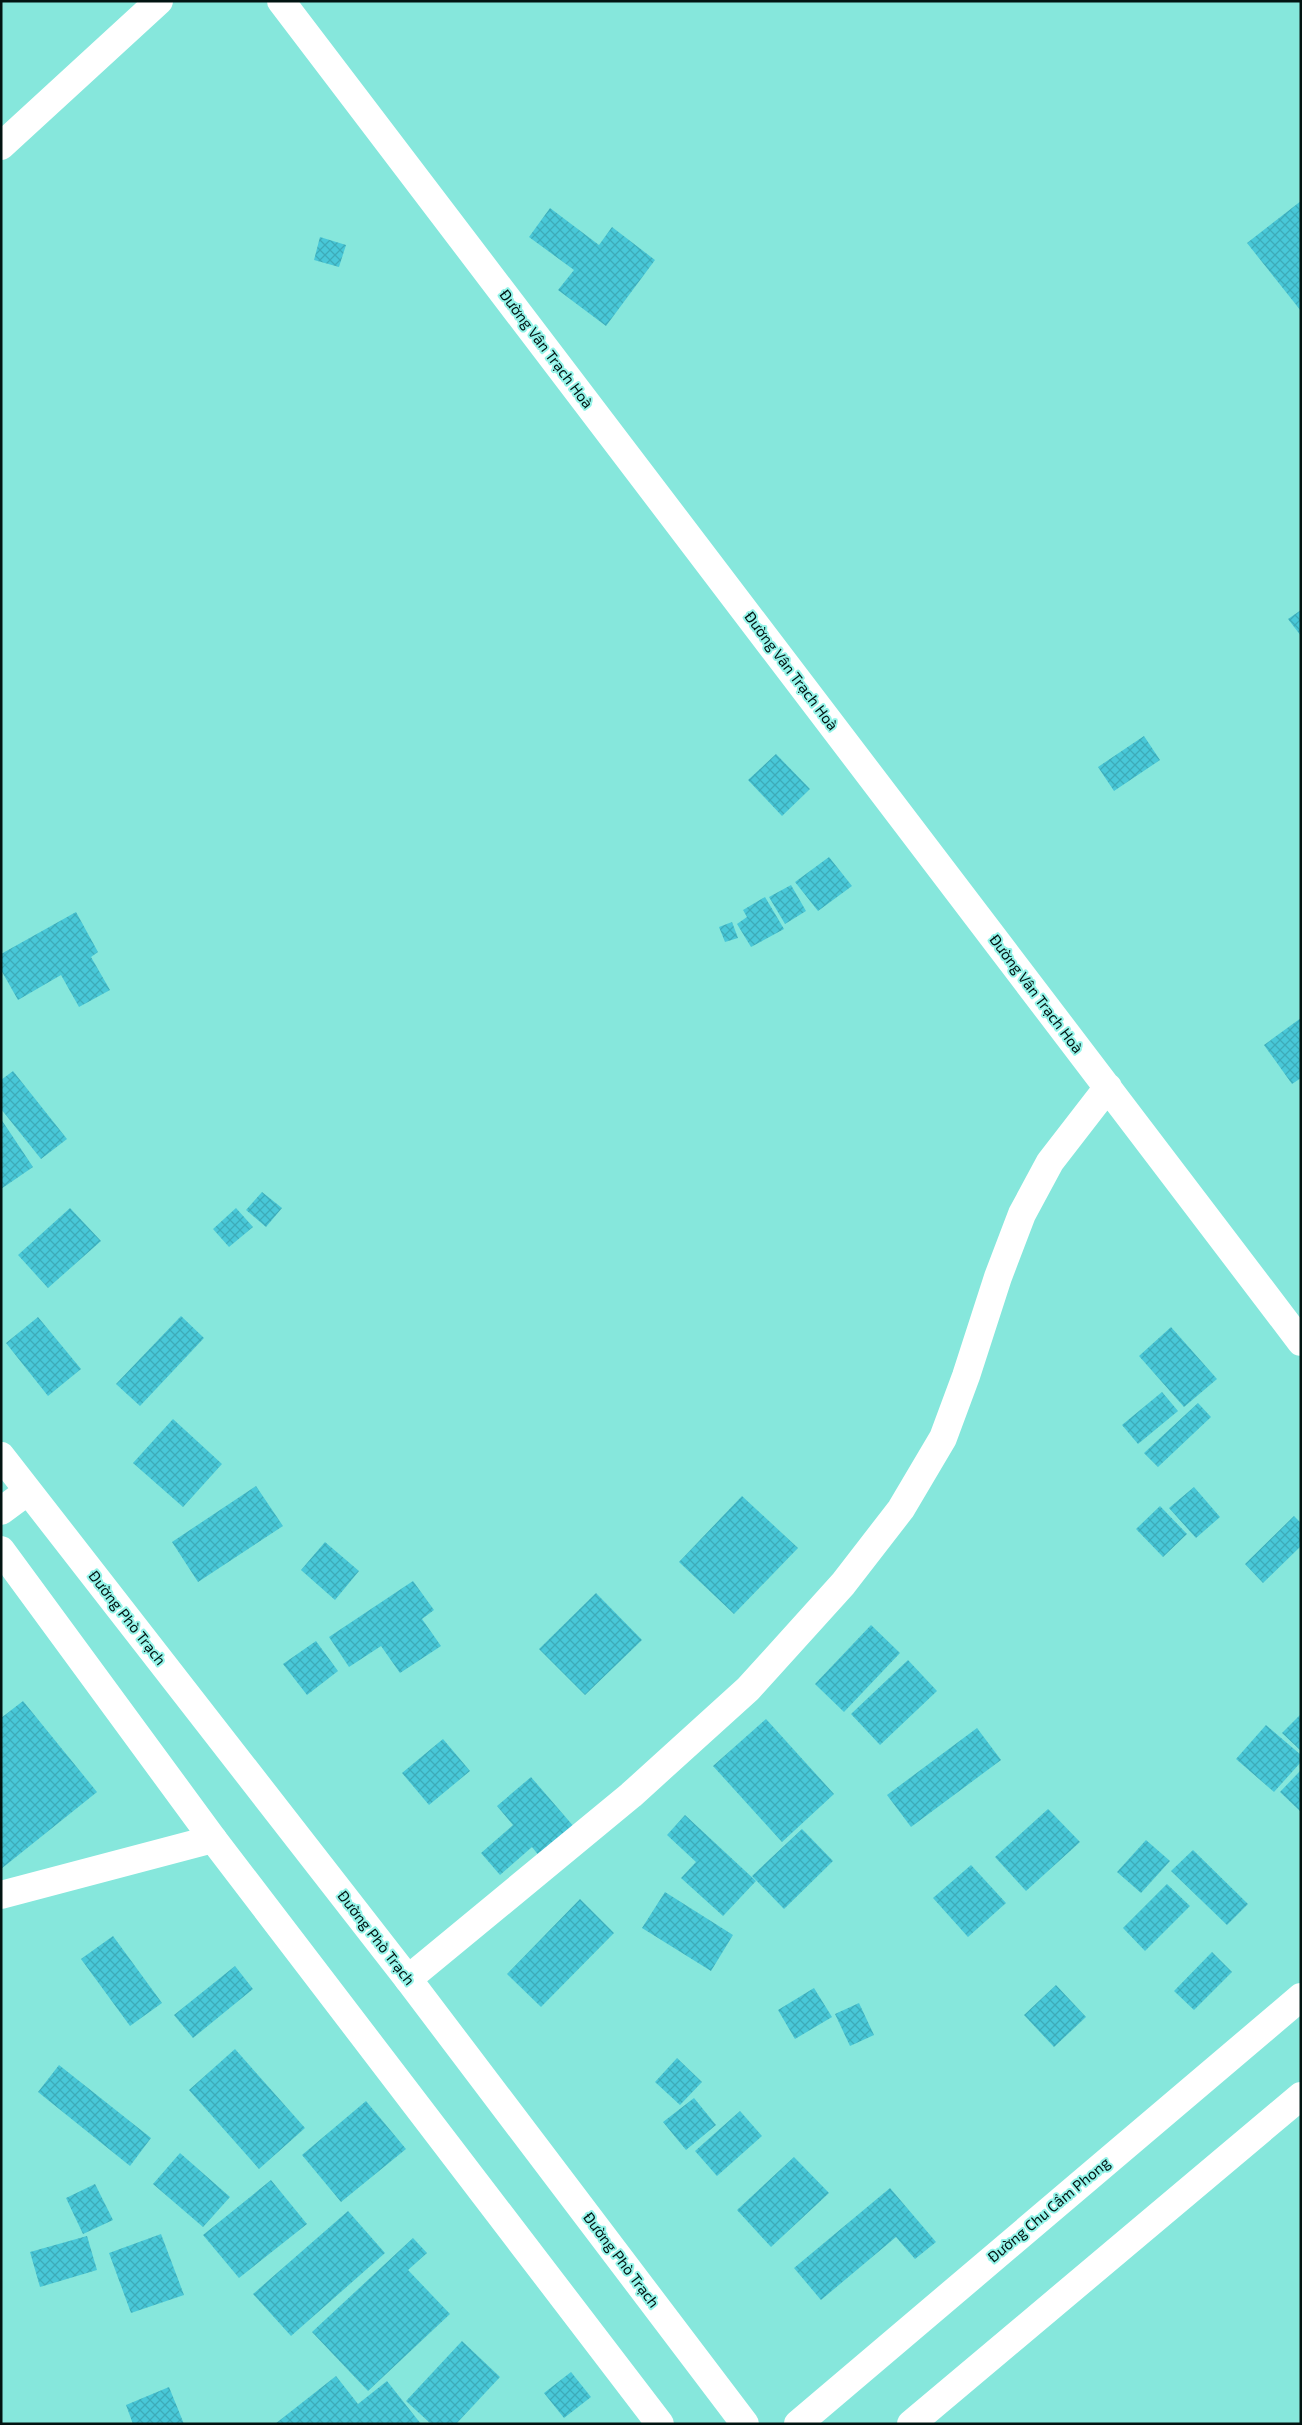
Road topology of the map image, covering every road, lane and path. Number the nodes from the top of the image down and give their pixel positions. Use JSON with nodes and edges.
{"nodes":[{"id":1,"x":159,"y":1,"type":"edge"},
{"id":2,"x":281,"y":1,"type":"edge"},
{"id":3,"x":1,"y":146,"type":"edge"},
{"id":4,"x":1108,"y":1087,"type":"junction"},
{"id":5,"x":1301,"y":1342,"type":"edge"},
{"id":6,"x":1,"y":1456,"type":"edge"},
{"id":7,"x":28,"y":1491,"type":"junction"},
{"id":8,"x":1,"y":1511,"type":"edge"},
{"id":9,"x":1,"y":1550,"type":"edge"},
{"id":10,"x":213,"y":1839,"type":"junction"},
{"id":11,"x":1,"y":1895,"type":"edge"},
{"id":12,"x":408,"y":1979,"type":"junction"},
{"id":13,"x":1301,"y":1997,"type":"edge"},
{"id":14,"x":1301,"y":2096,"type":"edge"},
{"id":15,"x":660,"y":2424,"type":"edge"},
{"id":16,"x":745,"y":2424,"type":"edge"},
{"id":17,"x":798,"y":2424,"type":"edge"},
{"id":18,"x":912,"y":2424,"type":"edge"}],
"edges":[{"from":1,"to":3,"type":"main road"},
{"from":2,"to":4,"type":"main road","name":"Đường Vân Trạch Hoà"},
{"from":4,"to":5,"type":"main road","name":"Đường Vân Trạch Hoà"},
{"from":4,"to":12,"type":"main road"},
{"from":6,"to":7,"type":"main road","name":"Đường Phò Trạch"},
{"from":7,"to":8,"type":"main road"},
{"from":7,"to":12,"type":"main road","name":"Đường Phò Trạch"},
{"from":9,"to":10,"type":"main road"},
{"from":10,"to":11,"type":"main road"},
{"from":10,"to":15,"type":"main road"},
{"from":12,"to":16,"type":"main road","name":"Đường Phò Trạch"},
{"from":13,"to":17,"type":"main road","name":"Đường Chu Cẩm Phong"},
{"from":14,"to":18,"type":"main road"}]}
